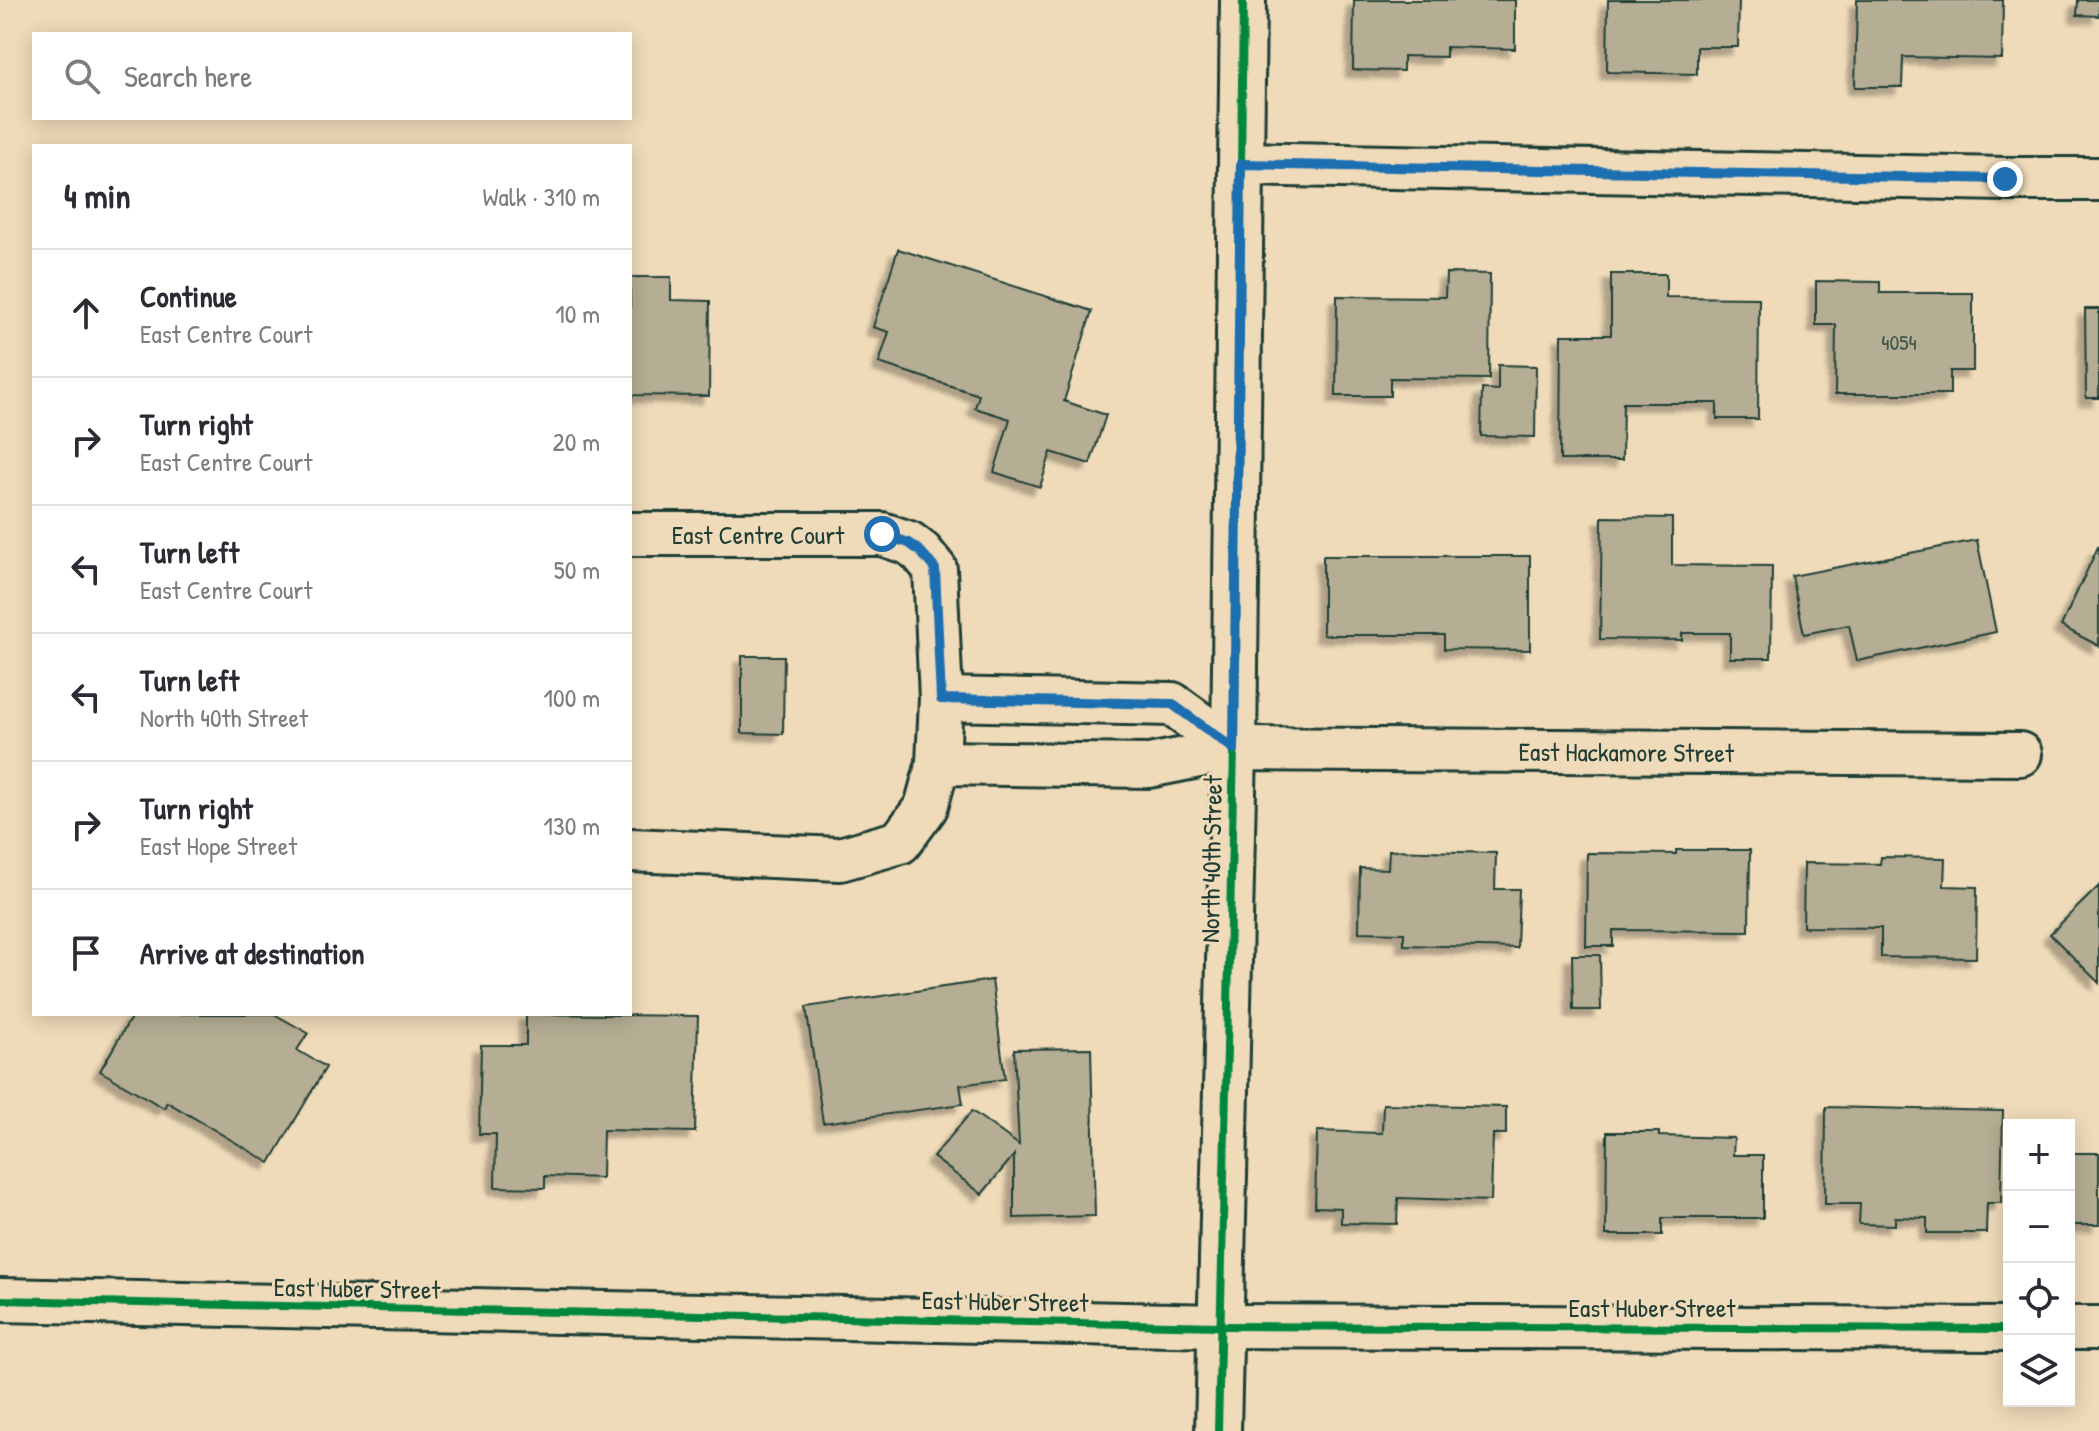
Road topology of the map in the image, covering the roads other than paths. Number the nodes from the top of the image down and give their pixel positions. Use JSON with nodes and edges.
{"nodes":[{"id":1,"x":1243,"y":0,"type":"edge"},
{"id":2,"x":1241,"y":164,"type":"junction"},
{"id":3,"x":2099,"y":179,"type":"edge"},
{"id":4,"x":632,"y":534,"type":"edge"},
{"id":5,"x":941,"y":699,"type":"junction"},
{"id":6,"x":1038,"y":701,"type":"junction"},
{"id":7,"x":1234,"y":749,"type":"junction"},
{"id":8,"x":2020,"y":754,"type":"dead end"},
{"id":9,"x":938,"y":763,"type":"junction"},
{"id":10,"x":1037,"y":765,"type":"junction"},
{"id":11,"x":632,"y":850,"type":"edge"},
{"id":12,"x":0,"y":1300,"type":"edge"},
{"id":13,"x":1220,"y":1326,"type":"junction"},
{"id":14,"x":2075,"y":1328,"type":"edge"},
{"id":15,"x":2099,"y":1328,"type":"edge"},
{"id":16,"x":2003,"y":1329,"type":"edge"},
{"id":17,"x":1218,"y":1431,"type":"edge"}],
"edges":[{"from":1,"to":2,"type":"street","name":"North 40th Street"},
{"from":2,"to":3,"type":"street"},
{"from":2,"to":7,"type":"street","name":"North 40th Street"},
{"from":4,"to":5,"type":"street","name":"East Centre Court"},
{"from":5,"to":6,"type":"street"},
{"from":5,"to":9,"type":"street","name":"East Centre Court"},
{"from":6,"to":7,"type":"street"},
{"from":6,"to":10,"type":"street"},
{"from":7,"to":8,"type":"street","name":"East Hackamore Street"},
{"from":7,"to":10,"type":"street"},
{"from":7,"to":13,"type":"street","name":"North 40th Street"},
{"from":9,"to":10,"type":"street"},
{"from":9,"to":11,"type":"street","name":"East Centre Court"},
{"from":12,"to":13,"type":"street","name":"East Huber Street"},
{"from":13,"to":16,"type":"street","name":"East Huber Street"},
{"from":13,"to":17,"type":"street","name":"North 40th Street"},
{"from":14,"to":15,"type":"street"}]}
